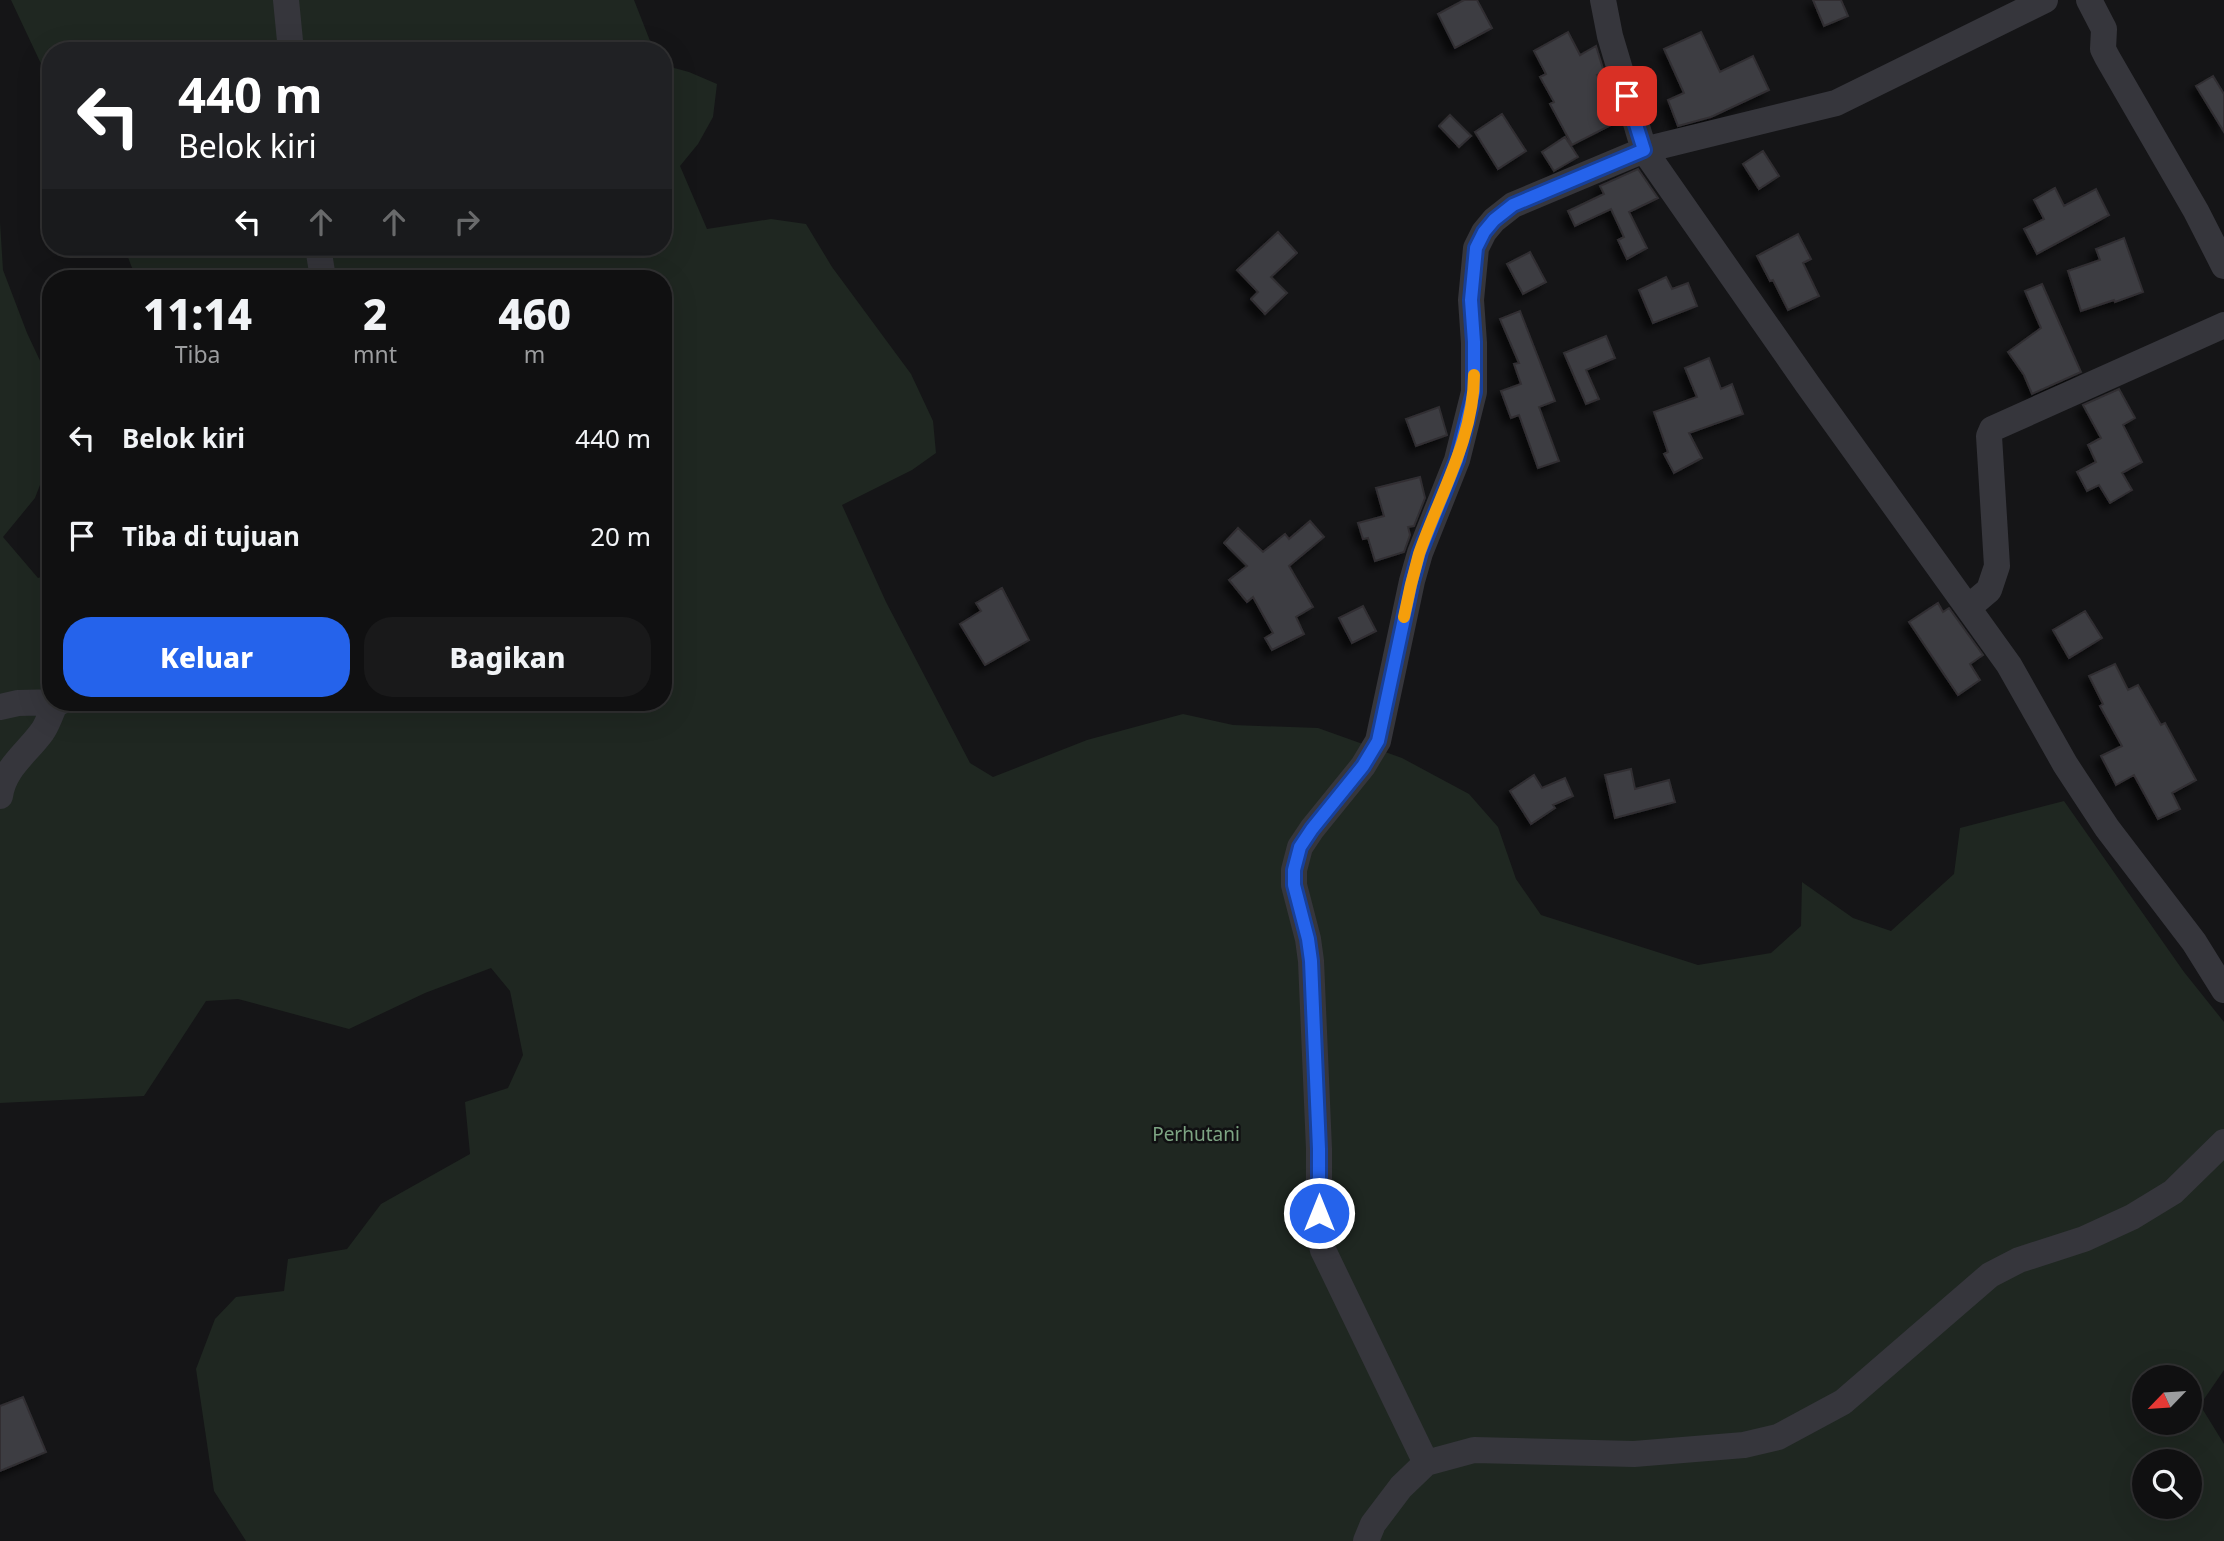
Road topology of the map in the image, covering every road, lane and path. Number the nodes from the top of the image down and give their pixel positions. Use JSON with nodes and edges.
{"nodes":[{"id":1,"x":286,"y":0,"type":"edge"},
{"id":2,"x":1603,"y":0,"type":"edge"},
{"id":3,"x":2045,"y":0,"type":"edge"},
{"id":4,"x":2089,"y":0,"type":"edge"},
{"id":5,"x":290,"y":42,"type":"edge"},
{"id":6,"x":1644,"y":150,"type":"junction"},
{"id":7,"x":2224,"y":266,"type":"edge"},
{"id":8,"x":2224,"y":325,"type":"edge"},
{"id":9,"x":1969,"y":607,"type":"junction"},
{"id":10,"x":42,"y":702,"type":"edge"},
{"id":11,"x":0,"y":707,"type":"edge"},
{"id":12,"x":53,"y":711,"type":"edge"},
{"id":13,"x":0,"y":796,"type":"edge"},
{"id":14,"x":2224,"y":990,"type":"edge"},
{"id":15,"x":2224,"y":1142,"type":"edge"},
{"id":16,"x":1426,"y":1463,"type":"junction"},
{"id":17,"x":1366,"y":1541,"type":"edge"}],
"edges":[{"from":1,"to":5,"type":"street"},
{"from":2,"to":6,"type":"street"},
{"from":3,"to":6,"type":"street"},
{"from":4,"to":7,"type":"street"},
{"from":6,"to":9,"type":"street"},
{"from":6,"to":16,"type":"street"},
{"from":8,"to":9,"type":"street"},
{"from":9,"to":14,"type":"street"},
{"from":10,"to":11,"type":"street"},
{"from":12,"to":13,"type":"street"},
{"from":15,"to":16,"type":"street"},
{"from":16,"to":17,"type":"street"}]}
